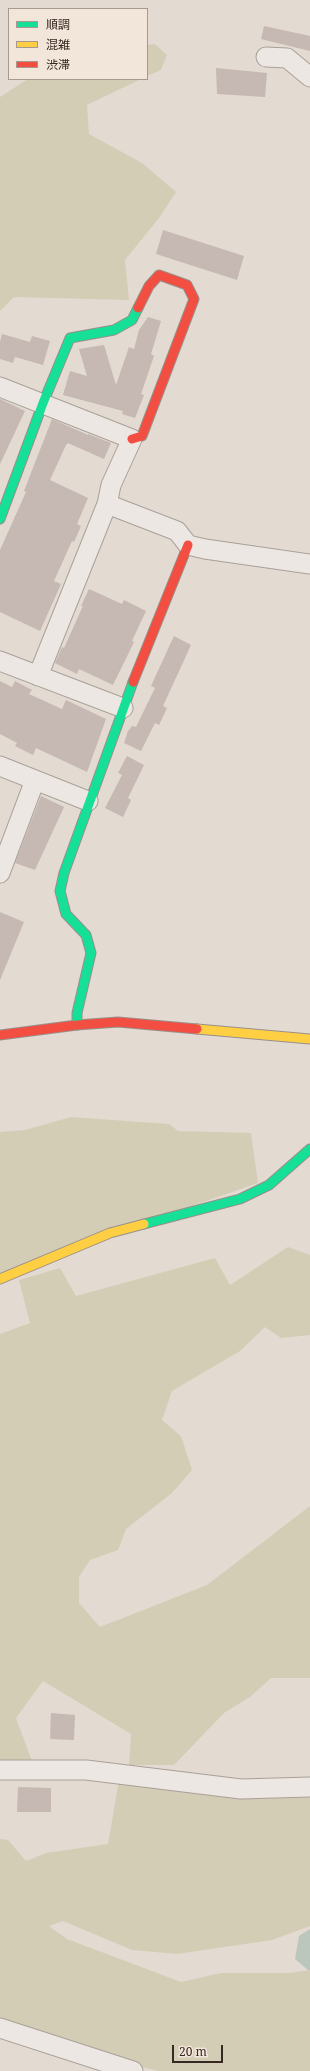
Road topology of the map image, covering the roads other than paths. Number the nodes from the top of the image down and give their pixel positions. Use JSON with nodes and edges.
{"nodes":[{"id":1,"x":266,"y":58,"type":"dead end"},
{"id":2,"x":310,"y":77,"type":"edge"},
{"id":3,"x":0,"y":387,"type":"edge"},
{"id":4,"x":43,"y":403,"type":"junction"},
{"id":5,"x":132,"y":439,"type":"junction"},
{"id":6,"x":107,"y":504,"type":"junction"},
{"id":7,"x":0,"y":519,"type":"edge"},
{"id":8,"x":188,"y":544,"type":"junction"},
{"id":9,"x":310,"y":564,"type":"edge"},
{"id":10,"x":0,"y":661,"type":"edge"},
{"id":11,"x":38,"y":676,"type":"junction"},
{"id":12,"x":123,"y":708,"type":"junction"},
{"id":13,"x":0,"y":766,"type":"edge"},
{"id":14,"x":35,"y":780,"type":"junction"},
{"id":15,"x":88,"y":801,"type":"junction"},
{"id":16,"x":4,"y":848,"type":"edge"},
{"id":17,"x":0,"y":873,"type":"edge"},
{"id":18,"x":77,"y":1025,"type":"junction"},
{"id":19,"x":0,"y":1035,"type":"edge"},
{"id":20,"x":310,"y":1039,"type":"edge"},
{"id":21,"x":310,"y":1148,"type":"edge"},
{"id":22,"x":0,"y":1280,"type":"edge"},
{"id":23,"x":0,"y":1770,"type":"edge"},
{"id":24,"x":310,"y":1787,"type":"edge"},
{"id":25,"x":0,"y":2028,"type":"edge"},
{"id":26,"x":133,"y":2071,"type":"edge"}],
"edges":[{"from":1,"to":2,"type":"street"},
{"from":3,"to":4,"type":"street"},
{"from":4,"to":5,"type":"street"},
{"from":4,"to":5,"type":"street"},
{"from":4,"to":7,"type":"street"},
{"from":5,"to":6,"type":"street"},
{"from":6,"to":8,"type":"street"},
{"from":6,"to":11,"type":"street"},
{"from":8,"to":9,"type":"street"},
{"from":8,"to":12,"type":"street"},
{"from":10,"to":11,"type":"street"},
{"from":11,"to":12,"type":"street"},
{"from":12,"to":15,"type":"street"},
{"from":13,"to":14,"type":"street"},
{"from":14,"to":15,"type":"street"},
{"from":14,"to":16,"type":"street"},
{"from":15,"to":18,"type":"street"},
{"from":16,"to":17,"type":"street"},
{"from":18,"to":19,"type":"street"},
{"from":18,"to":20,"type":"street"},
{"from":21,"to":22,"type":"street"},
{"from":23,"to":24,"type":"street"},
{"from":25,"to":26,"type":"street"}]}
